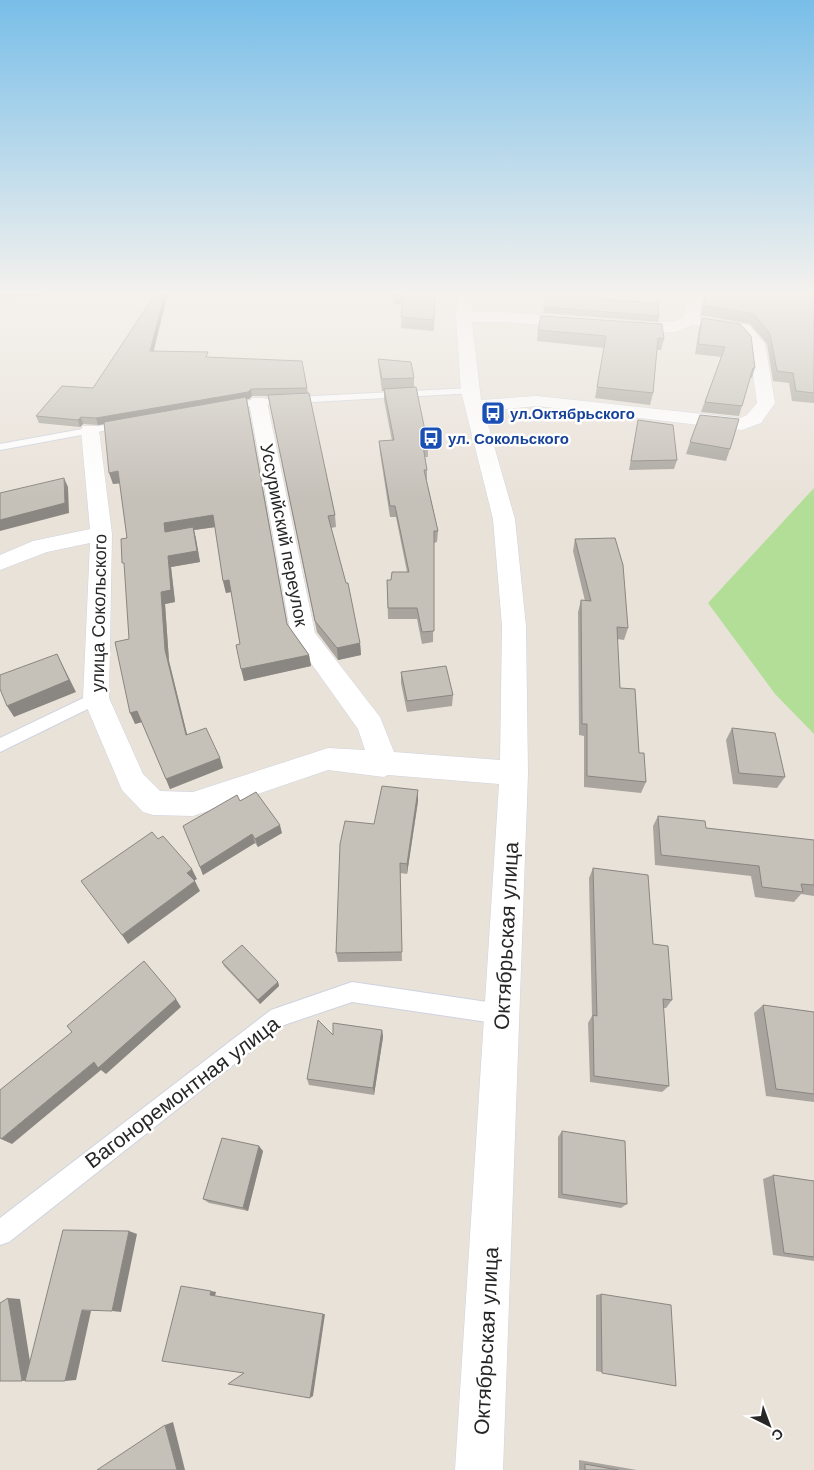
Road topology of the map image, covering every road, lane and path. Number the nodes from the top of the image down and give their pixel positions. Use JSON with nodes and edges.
{"nodes":[{"id":1,"x":469,"y":362,"type":"edge"},
{"id":2,"x":760,"y":362,"type":"edge"},
{"id":3,"x":471,"y":399,"type":"junction"},
{"id":4,"x":258,"y":402,"type":"junction"},
{"id":5,"x":212,"y":409,"type":"edge"},
{"id":6,"x":137,"y":422,"type":"edge"},
{"id":7,"x":90,"y":430,"type":"junction"},
{"id":8,"x":0,"y":446,"type":"edge"},
{"id":9,"x":101,"y":534,"type":"junction"},
{"id":10,"x":0,"y":563,"type":"edge"},
{"id":11,"x":96,"y":698,"type":"junction"},
{"id":12,"x":0,"y":745,"type":"edge"},
{"id":13,"x":384,"y":765,"type":"junction"},
{"id":14,"x":514,"y":773,"type":"junction"},
{"id":15,"x":502,"y":1014,"type":"junction"},
{"id":16,"x":0,"y":1233,"type":"edge"},
{"id":17,"x":480,"y":1470,"type":"edge"}],
"edges":[{"from":1,"to":3,"type":"street","name":"Октябрьская улица"},
{"from":2,"to":3,"type":"street"},
{"from":3,"to":4,"type":"lane"},
{"from":3,"to":14,"type":"street","name":"Октябрьская улица"},
{"from":4,"to":5,"type":"lane"},
{"from":4,"to":13,"type":"street","name":"Уссурийский переулок"},
{"from":6,"to":7,"type":"lane"},
{"from":7,"to":8,"type":"lane"},
{"from":7,"to":9,"type":"street","name":"улица Сокольского"},
{"from":9,"to":10,"type":"street"},
{"from":9,"to":11,"type":"street","name":"улица Сокольского"},
{"from":11,"to":12,"type":"lane"},
{"from":11,"to":13,"type":"street","name":"улица Сокольского"},
{"from":13,"to":14,"type":"street","name":"улица Сокольского"},
{"from":14,"to":15,"type":"street","name":"Октябрьская улица"},
{"from":15,"to":16,"type":"lane","name":"Вагоноремонтная улица"},
{"from":15,"to":17,"type":"street","name":"Октябрьская улица"}]}
